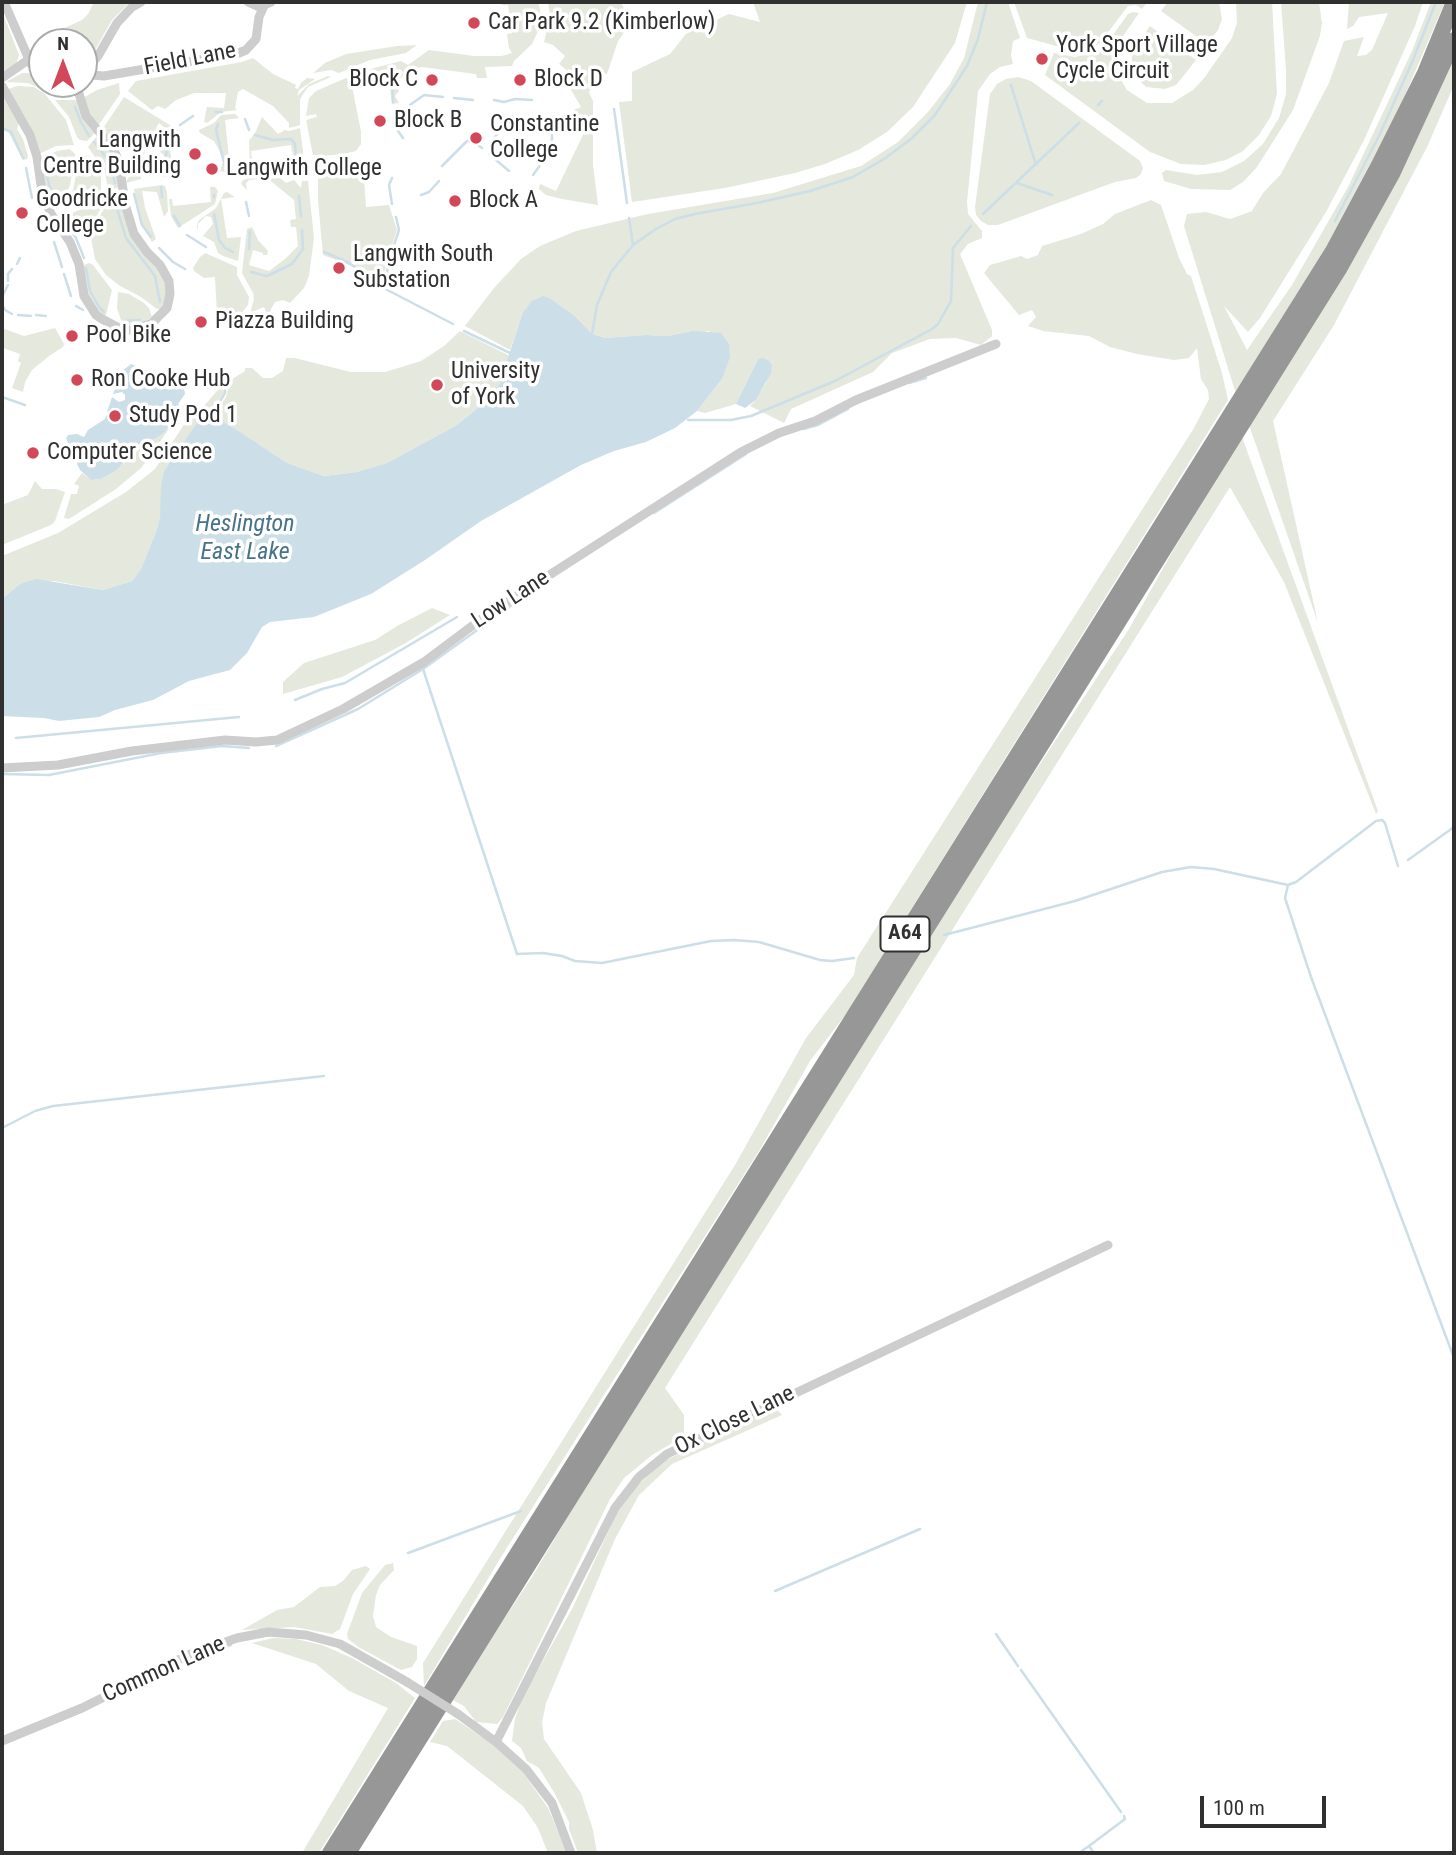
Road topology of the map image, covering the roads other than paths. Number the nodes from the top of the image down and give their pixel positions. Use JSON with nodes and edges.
{"nodes":[{"id":1,"x":4,"y":2,"type":"edge"},
{"id":2,"x":141,"y":2,"type":"edge"},
{"id":3,"x":248,"y":2,"type":"edge"},
{"id":4,"x":1454,"y":2,"type":"edge"},
{"id":5,"x":268,"y":4,"type":"edge"},
{"id":6,"x":1454,"y":40,"type":"edge"},
{"id":7,"x":98,"y":52,"type":"edge"},
{"id":8,"x":24,"y":63,"type":"junction"},
{"id":9,"x":28,"y":65,"type":"edge"},
{"id":10,"x":98,"y":76,"type":"edge"},
{"id":11,"x":2,"y":79,"type":"edge"},
{"id":12,"x":2,"y":86,"type":"edge"},
{"id":13,"x":80,"y":98,"type":"edge"},
{"id":14,"x":996,"y":344,"type":"dead end"},
{"id":15,"x":2,"y":768,"type":"edge"},
{"id":16,"x":1108,"y":1245,"type":"dead end"},
{"id":17,"x":2,"y":1741,"type":"edge"},
{"id":18,"x":496,"y":1742,"type":"junction"},
{"id":19,"x":330,"y":1853,"type":"edge"},
{"id":20,"x":348,"y":1853,"type":"edge"},
{"id":21,"x":571,"y":1853,"type":"edge"}],
"edges":[{"from":1,"to":8,"type":"street"},
{"from":2,"to":7,"type":"street"},
{"from":3,"to":5,"type":"street"},
{"from":4,"to":19,"type":"highway","number":"A64"},
{"from":5,"to":10,"type":"street","name":"Field Lane"},
{"from":6,"to":20,"type":"highway","number":"A64"},
{"from":8,"to":9,"type":"street"},
{"from":8,"to":11,"type":"street"},
{"from":12,"to":13,"type":"street"},
{"from":14,"to":15,"type":"street","name":"Low Lane"},
{"from":16,"to":18,"type":"street","name":"Ox Close Lane"},
{"from":17,"to":18,"type":"street","name":"Common Lane","bridge":true},
{"from":18,"to":21,"type":"street","name":"Common Lane"}]}
